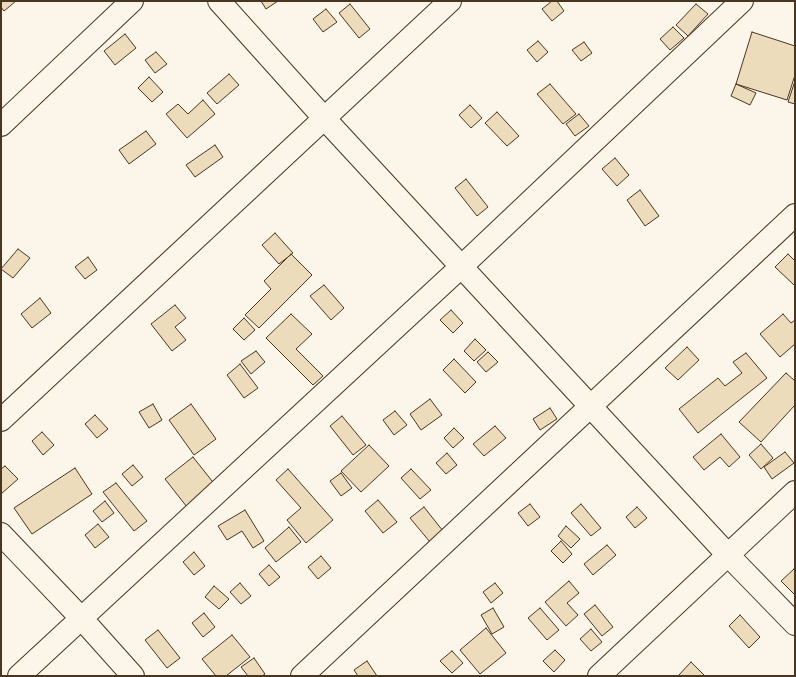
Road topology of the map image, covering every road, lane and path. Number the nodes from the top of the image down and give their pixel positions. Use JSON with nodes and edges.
{"nodes":[{"id":1,"x":132,"y":1,"type":"edge"},
{"id":2,"x":219,"y":1,"type":"edge"},
{"id":3,"x":450,"y":1,"type":"edge"},
{"id":4,"x":742,"y":1,"type":"edge"},
{"id":5,"x":324,"y":118,"type":"junction"},
{"id":6,"x":1,"y":125,"type":"edge"},
{"id":7,"x":795,"y":215,"type":"edge"},
{"id":8,"x":462,"y":266,"type":"junction"},
{"id":9,"x":591,"y":407,"type":"junction"},
{"id":10,"x":1,"y":420,"type":"edge"},
{"id":11,"x":795,"y":492,"type":"edge"},
{"id":12,"x":1,"y":534,"type":"edge"},
{"id":13,"x":727,"y":554,"type":"junction"},
{"id":14,"x":82,"y":619,"type":"junction"},
{"id":15,"x":795,"y":624,"type":"edge"},
{"id":16,"x":20,"y":676,"type":"edge"},
{"id":17,"x":133,"y":676,"type":"edge"},
{"id":18,"x":302,"y":676,"type":"edge"},
{"id":19,"x":599,"y":676,"type":"edge"}],
"edges":[{"from":1,"to":6,"type":"street"},
{"from":2,"to":5,"type":"street"},
{"from":3,"to":5,"type":"street"},
{"from":4,"to":8,"type":"street"},
{"from":5,"to":8,"type":"street"},
{"from":5,"to":10,"type":"street"},
{"from":7,"to":9,"type":"street"},
{"from":8,"to":9,"type":"street"},
{"from":8,"to":14,"type":"street"},
{"from":9,"to":13,"type":"street"},
{"from":9,"to":18,"type":"street"},
{"from":11,"to":13,"type":"street"},
{"from":12,"to":14,"type":"street"},
{"from":13,"to":15,"type":"street"},
{"from":13,"to":19,"type":"street"},
{"from":14,"to":16,"type":"street"},
{"from":14,"to":17,"type":"street"}]}
